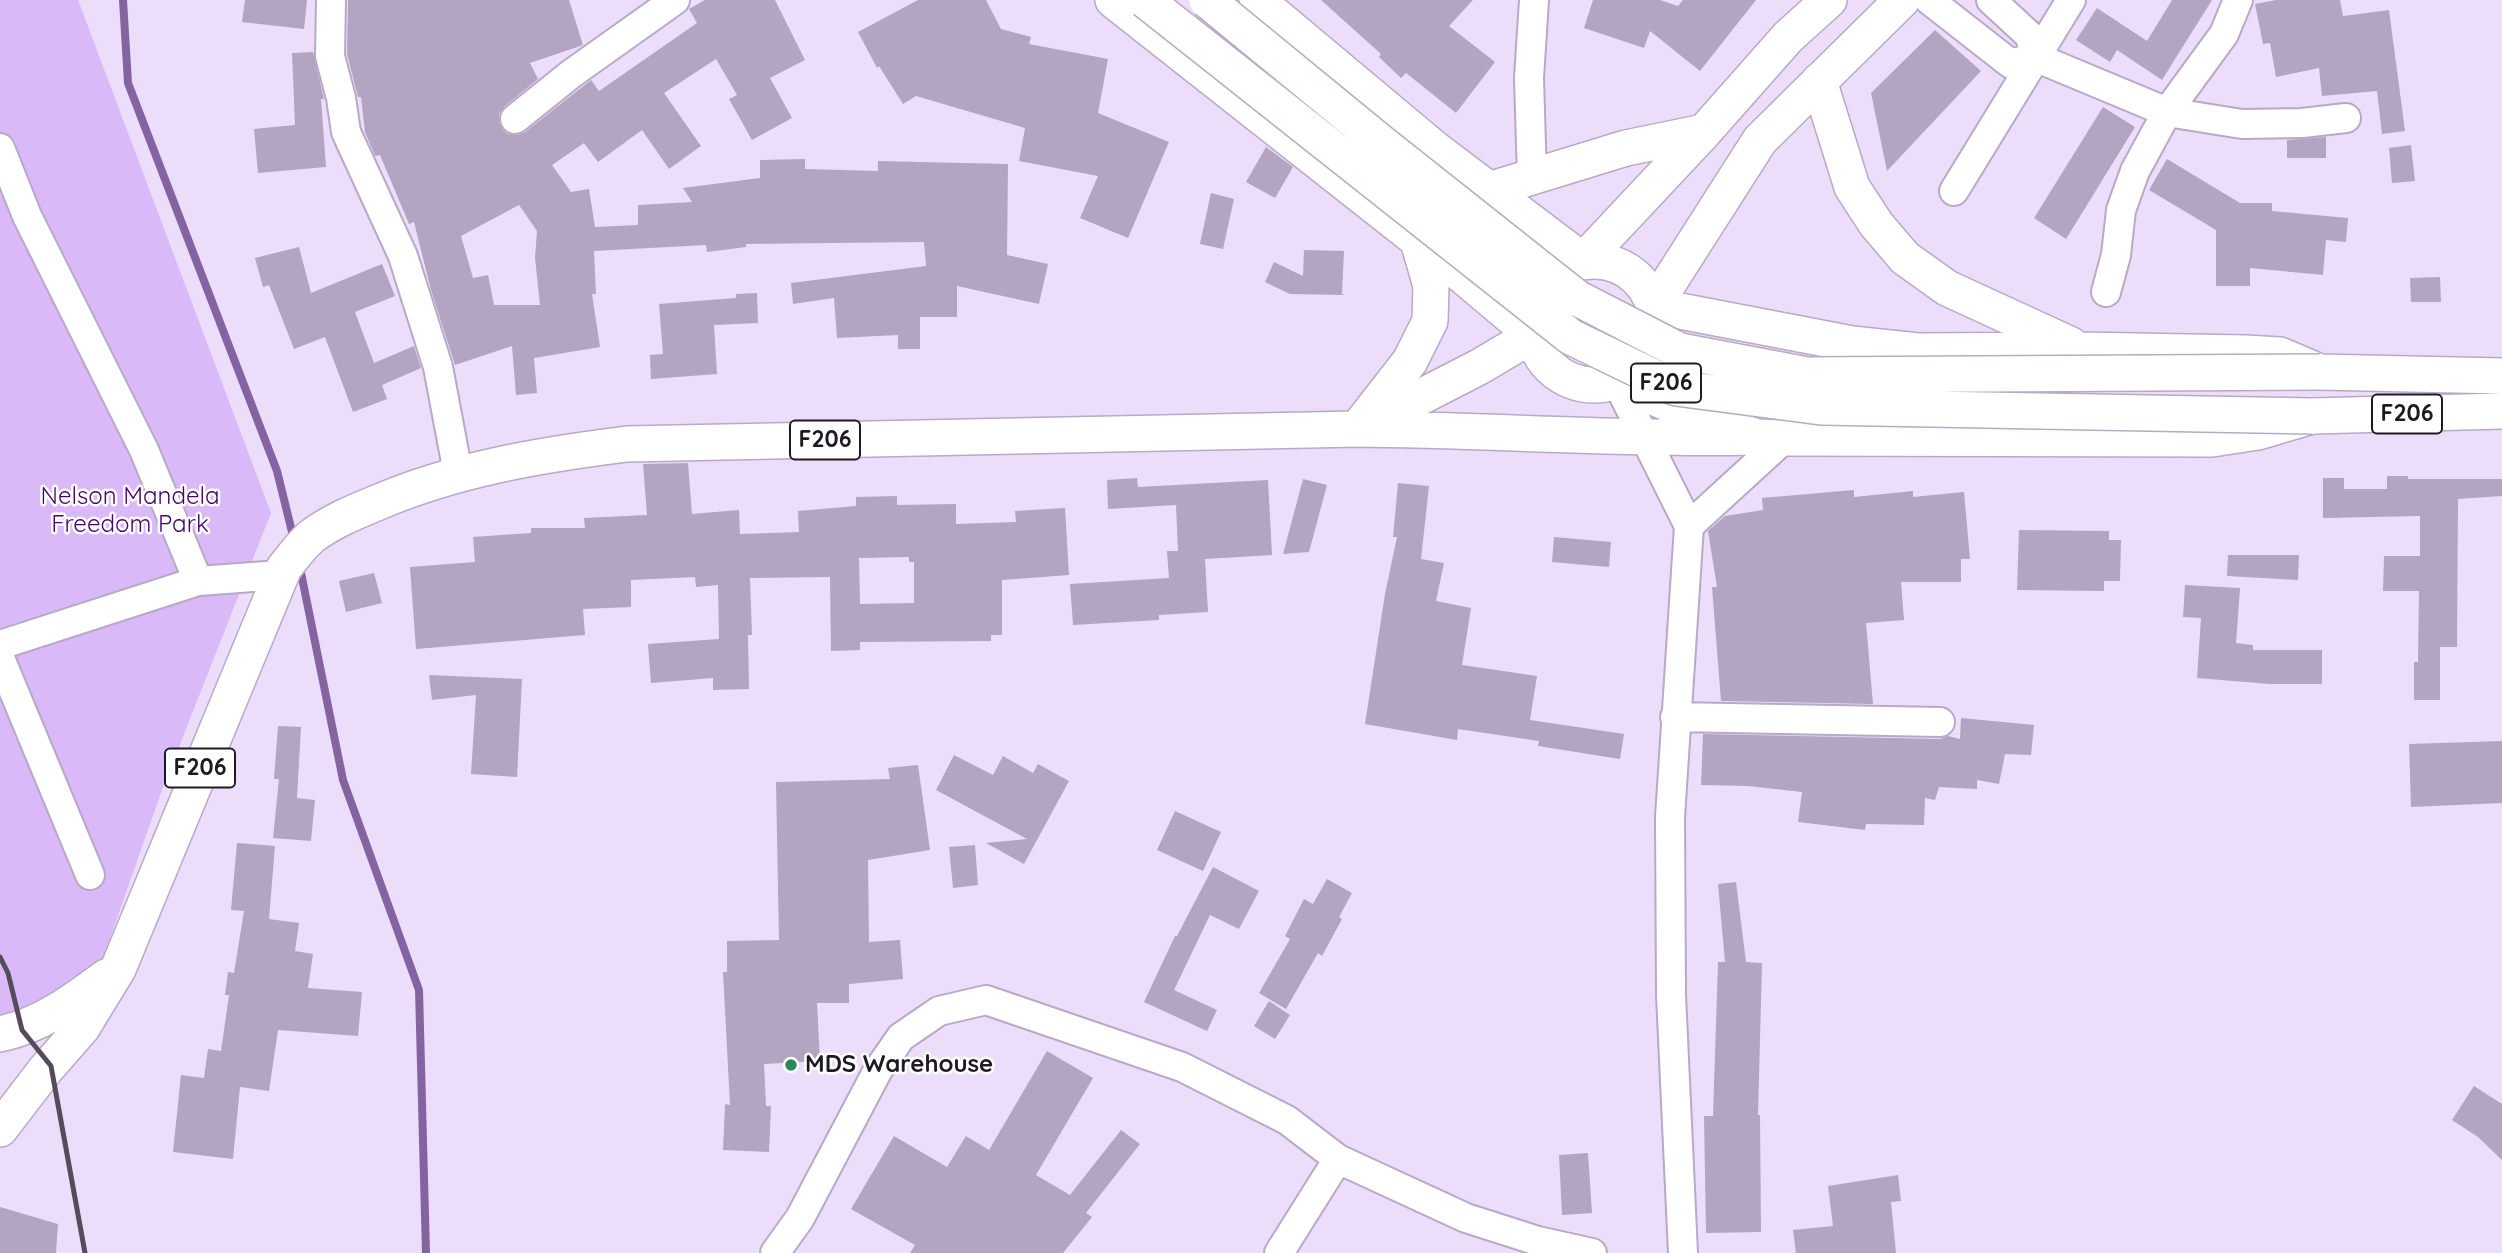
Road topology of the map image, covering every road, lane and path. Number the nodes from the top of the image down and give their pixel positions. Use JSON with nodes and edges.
{"nodes":[{"id":1,"x":331,"y":0,"type":"edge"},
{"id":2,"x":675,"y":0,"type":"edge"},
{"id":3,"x":1113,"y":0,"type":"edge"},
{"id":4,"x":1145,"y":0,"type":"edge"},
{"id":5,"x":1207,"y":0,"type":"edge"},
{"id":6,"x":1257,"y":0,"type":"edge"},
{"id":7,"x":1534,"y":0,"type":"edge"},
{"id":8,"x":1829,"y":0,"type":"edge"},
{"id":9,"x":1902,"y":0,"type":"edge"},
{"id":10,"x":1929,"y":0,"type":"edge"},
{"id":11,"x":1992,"y":0,"type":"edge"},
{"id":12,"x":2071,"y":0,"type":"edge"},
{"id":13,"x":2238,"y":0,"type":"edge"},
{"id":14,"x":2035,"y":57,"type":"junction"},
{"id":15,"x":1819,"y":81,"type":"junction"},
{"id":16,"x":2167,"y":112,"type":"junction"},
{"id":17,"x":2346,"y":118,"type":"dead end"},
{"id":18,"x":515,"y":119,"type":"dead end"},
{"id":19,"x":1704,"y":132,"type":"junction"},
{"id":20,"x":0,"y":148,"type":"edge"},
{"id":21,"x":1532,"y":178,"type":"junction"},
{"id":22,"x":1954,"y":191,"type":"dead end"},
{"id":23,"x":1501,"y":200,"type":"junction"},
{"id":24,"x":1418,"y":241,"type":"junction"},
{"id":25,"x":1583,"y":261,"type":"junction"},
{"id":26,"x":1457,"y":271,"type":"junction"},
{"id":27,"x":2106,"y":292,"type":"dead end"},
{"id":28,"x":1654,"y":306,"type":"junction"},
{"id":29,"x":1533,"y":335,"type":"junction"},
{"id":30,"x":2081,"y":350,"type":"junction"},
{"id":31,"x":2320,"y":372,"type":"junction"},
{"id":32,"x":2502,"y":376,"type":"edge"},
{"id":33,"x":1616,"y":380,"type":"junction"},
{"id":34,"x":2502,"y":411,"type":"edge"},
{"id":35,"x":2312,"y":416,"type":"junction"},
{"id":36,"x":1357,"y":429,"type":"junction"},
{"id":37,"x":1578,"y":436,"type":"junction"},
{"id":38,"x":1645,"y":438,"type":"junction"},
{"id":39,"x":1771,"y":438,"type":"junction"},
{"id":40,"x":458,"y":473,"type":"junction"},
{"id":41,"x":1689,"y":526,"type":"junction"},
{"id":42,"x":282,"y":571,"type":"junction"},
{"id":43,"x":198,"y":581,"type":"junction"},
{"id":44,"x":0,"y":645,"type":"edge"},
{"id":45,"x":0,"y":658,"type":"edge"},
{"id":46,"x":1675,"y":717,"type":"junction"},
{"id":47,"x":1940,"y":722,"type":"dead end"},
{"id":48,"x":90,"y":875,"type":"dead end"},
{"id":49,"x":118,"y":969,"type":"junction"},
{"id":50,"x":0,"y":1034,"type":"edge"},
{"id":51,"x":46,"y":1069,"type":"junction"},
{"id":52,"x":0,"y":1088,"type":"edge"},
{"id":53,"x":0,"y":1129,"type":"edge"},
{"id":54,"x":1338,"y":1159,"type":"junction"},
{"id":55,"x":775,"y":1253,"type":"edge"},
{"id":56,"x":1279,"y":1253,"type":"edge"},
{"id":57,"x":1592,"y":1253,"type":"edge"},
{"id":58,"x":1683,"y":1253,"type":"edge"}],
"edges":[{"from":1,"to":40,"type":"street"},
{"from":2,"to":18,"type":"street"},
{"from":3,"to":24,"type":"main road"},
{"from":4,"to":35,"type":"main road","number":"F206","bridge":true},
{"from":5,"to":31,"type":"main road","number":"F206","bridge":true},
{"from":6,"to":23,"type":"main road"},
{"from":7,"to":21,"type":"street"},
{"from":8,"to":19,"type":"main road"},
{"from":9,"to":15,"type":"main road"},
{"from":10,"to":14,"type":"street"},
{"from":11,"to":14,"type":"street"},
{"from":12,"to":14,"type":"street"},
{"from":13,"to":16,"type":"street"},
{"from":14,"to":16,"type":"street"},
{"from":14,"to":22,"type":"street"},
{"from":15,"to":28,"type":"main road"},
{"from":15,"to":30,"type":"main road"},
{"from":16,"to":17,"type":"street"},
{"from":16,"to":27,"type":"street"},
{"from":19,"to":21,"type":"main road"},
{"from":19,"to":25,"type":"main road"},
{"from":20,"to":43,"type":"street"},
{"from":21,"to":23,"type":"main road"},
{"from":23,"to":25,"type":"main road"},
{"from":23,"to":26,"type":"main road"},
{"from":24,"to":26,"type":"main road"},
{"from":24,"to":36,"type":"main road"},
{"from":25,"to":28,"type":"main road"},
{"from":25,"to":29,"type":"main road"},
{"from":26,"to":29,"type":"main road"},
{"from":28,"to":30,"type":"main road"},
{"from":28,"to":33,"type":"main road"},
{"from":29,"to":33,"type":"main road"},
{"from":29,"to":36,"type":"main road"},
{"from":30,"to":31,"type":"main road"},
{"from":31,"to":32,"type":"main road","number":"F206"},
{"from":33,"to":37,"type":"main road"},
{"from":33,"to":38,"type":"street"},
{"from":33,"to":39,"type":"main road"},
{"from":34,"to":35,"type":"main road","number":"F206"},
{"from":35,"to":39,"type":"main road"},
{"from":36,"to":37,"type":"main road","number":"F206"},
{"from":36,"to":40,"type":"main road","number":"F206"},
{"from":37,"to":38,"type":"main road","number":"F206"},
{"from":38,"to":39,"type":"main road","number":"F206"},
{"from":38,"to":41,"type":"street"},
{"from":39,"to":41,"type":"street"},
{"from":40,"to":42,"type":"main road","number":"F206"},
{"from":41,"to":46,"type":"street"},
{"from":42,"to":43,"type":"street"},
{"from":42,"to":49,"type":"main road","number":"F206"},
{"from":43,"to":44,"type":"street"},
{"from":45,"to":48,"type":"street"},
{"from":46,"to":47,"type":"street"},
{"from":46,"to":58,"type":"street"},
{"from":49,"to":50,"type":"main road"},
{"from":49,"to":51,"type":"main road","number":"F206"},
{"from":51,"to":52,"type":"main road","number":"F206"},
{"from":51,"to":53,"type":"main road","number":"F206"},
{"from":54,"to":55,"type":"street"},
{"from":54,"to":56,"type":"street"},
{"from":54,"to":57,"type":"street"}]}
